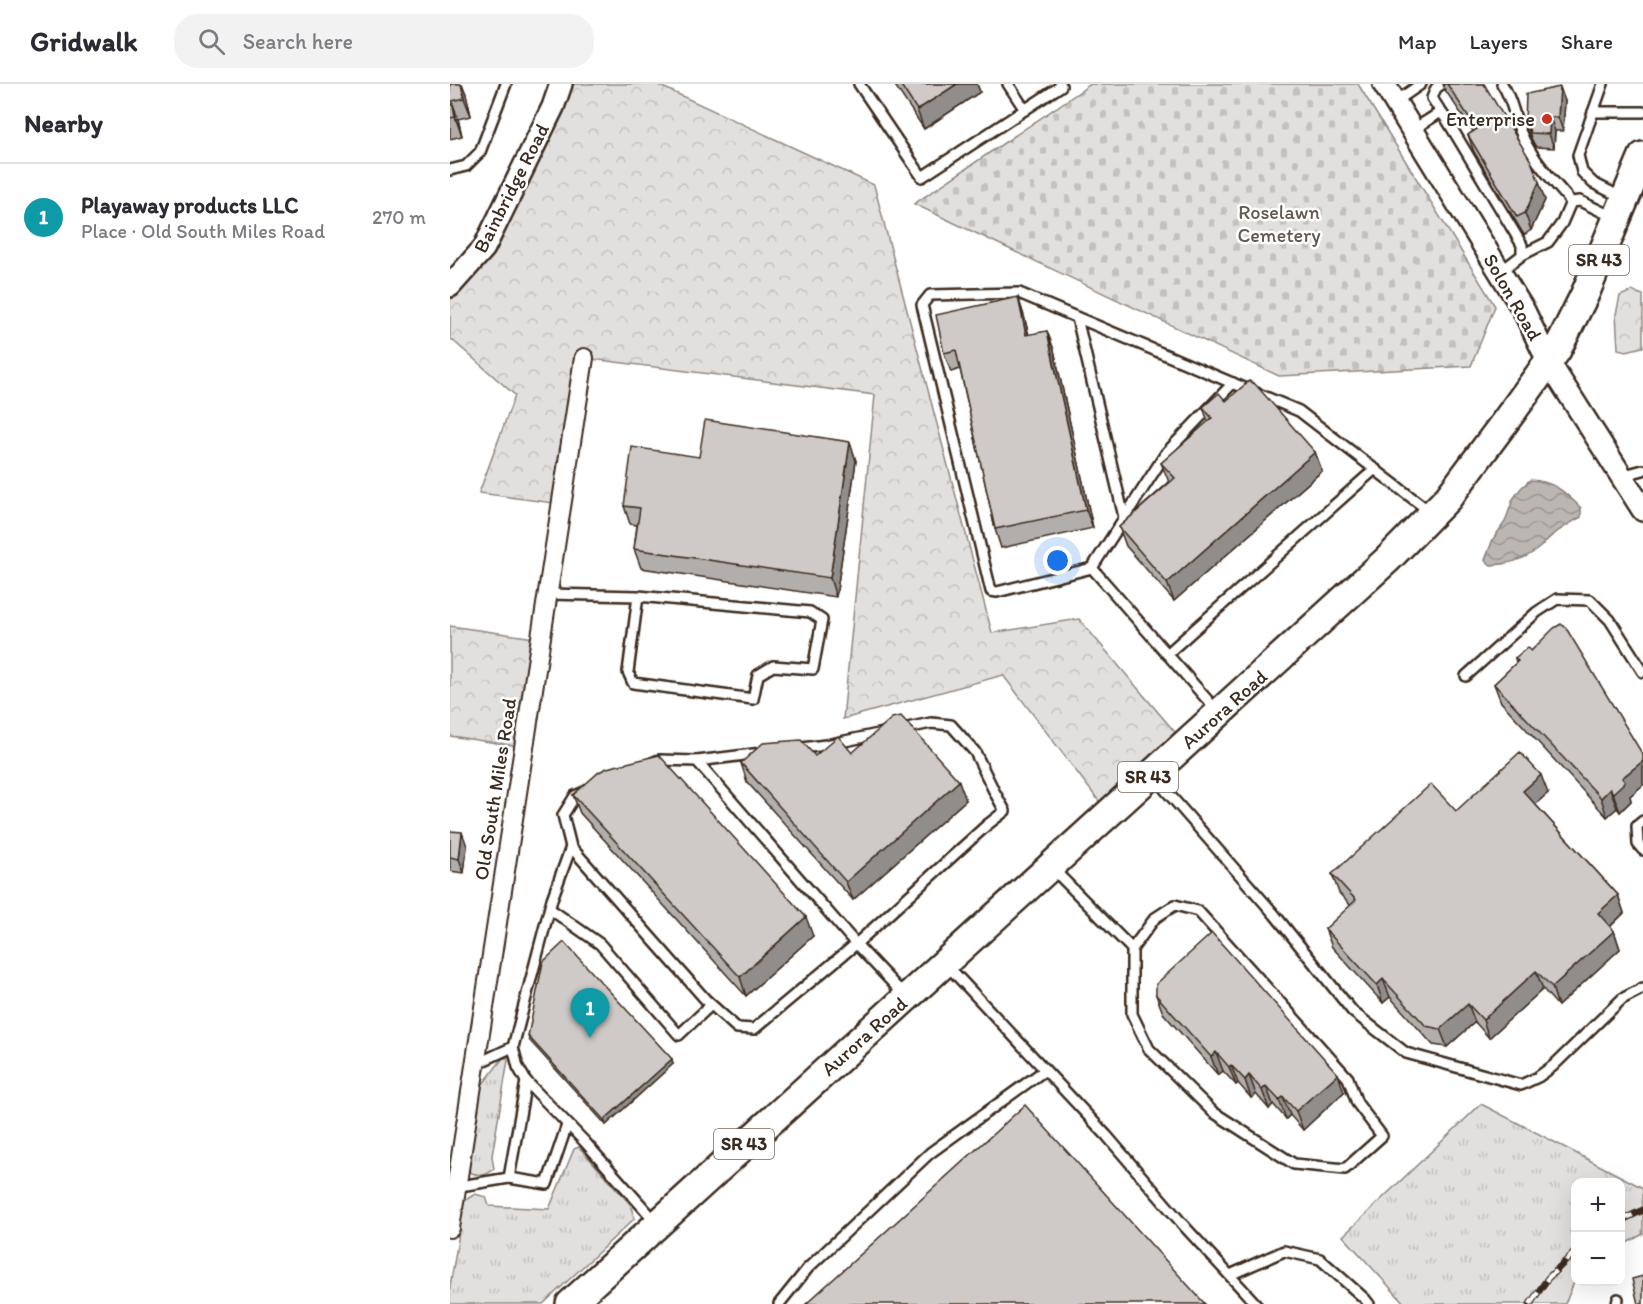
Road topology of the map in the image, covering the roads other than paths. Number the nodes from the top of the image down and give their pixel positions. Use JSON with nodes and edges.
{"nodes":[{"id":1,"x":506,"y":84,"type":"edge"},
{"id":2,"x":561,"y":84,"type":"edge"},
{"id":3,"x":859,"y":84,"type":"edge"},
{"id":4,"x":1008,"y":84,"type":"edge"},
{"id":5,"x":1060,"y":84,"type":"edge"},
{"id":6,"x":1421,"y":84,"type":"edge"},
{"id":7,"x":1442,"y":84,"type":"edge"},
{"id":8,"x":1502,"y":84,"type":"edge"},
{"id":9,"x":1603,"y":84,"type":"edge"},
{"id":10,"x":1390,"y":93,"type":"edge"},
{"id":11,"x":1025,"y":110,"type":"junction"},
{"id":12,"x":1441,"y":112,"type":"junction"},
{"id":13,"x":1593,"y":112,"type":"junction"},
{"id":14,"x":1643,"y":112,"type":"edge"},
{"id":15,"x":1412,"y":130,"type":"junction"},
{"id":16,"x":1643,"y":156,"type":"edge"},
{"id":17,"x":450,"y":171,"type":"edge"},
{"id":18,"x":1571,"y":202,"type":"junction"},
{"id":19,"x":1620,"y":209,"type":"junction"},
{"id":20,"x":1522,"y":255,"type":"junction"},
{"id":21,"x":1500,"y":272,"type":"junction"},
{"id":22,"x":450,"y":286,"type":"edge"},
{"id":23,"x":1077,"y":318,"type":"junction"},
{"id":24,"x":584,"y":358,"type":"dead end"},
{"id":25,"x":1548,"y":361,"type":"junction"},
{"id":26,"x":1233,"y":383,"type":"junction"},
{"id":27,"x":1375,"y":469,"type":"junction"},
{"id":28,"x":1643,"y":470,"type":"edge"},
{"id":29,"x":1622,"y":476,"type":"junction"},
{"id":30,"x":1643,"y":510,"type":"edge"},
{"id":31,"x":1432,"y":514,"type":"junction"},
{"id":32,"x":1125,"y":517,"type":"junction"},
{"id":33,"x":1092,"y":568,"type":"junction"},
{"id":34,"x":548,"y":594,"type":"junction"},
{"id":35,"x":638,"y":596,"type":"junction"},
{"id":36,"x":1167,"y":654,"type":"junction"},
{"id":37,"x":1643,"y":672,"type":"edge"},
{"id":38,"x":1466,"y":676,"type":"dead end"},
{"id":39,"x":1219,"y":713,"type":"junction"},
{"id":40,"x":697,"y":761,"type":"junction"},
{"id":41,"x":1152,"y":774,"type":"junction"},
{"id":42,"x":1643,"y":821,"type":"edge"},
{"id":43,"x":572,"y":847,"type":"junction"},
{"id":44,"x":1643,"y":850,"type":"edge"},
{"id":45,"x":1050,"y":867,"type":"junction"},
{"id":46,"x":550,"y":909,"type":"junction"},
{"id":47,"x":856,"y":944,"type":"junction"},
{"id":48,"x":1132,"y":949,"type":"junction"},
{"id":49,"x":944,"y":963,"type":"junction"},
{"id":50,"x":1643,"y":988,"type":"edge"},
{"id":51,"x":906,"y":997,"type":"junction"},
{"id":52,"x":711,"y":1005,"type":"junction"},
{"id":53,"x":513,"y":1047,"type":"junction"},
{"id":54,"x":476,"y":1064,"type":"junction"},
{"id":55,"x":1045,"y":1070,"type":"junction"},
{"id":56,"x":526,"y":1081,"type":"junction"},
{"id":57,"x":567,"y":1125,"type":"junction"},
{"id":58,"x":509,"y":1178,"type":"junction"},
{"id":59,"x":453,"y":1187,"type":"edge"},
{"id":60,"x":657,"y":1223,"type":"junction"},
{"id":61,"x":450,"y":1228,"type":"edge"},
{"id":62,"x":1230,"y":1275,"type":"junction"},
{"id":63,"x":570,"y":1304,"type":"edge"},
{"id":64,"x":779,"y":1304,"type":"edge"},
{"id":65,"x":1256,"y":1304,"type":"edge"},
{"id":66,"x":1369,"y":1304,"type":"edge"}],
"edges":[{"from":1,"to":17,"type":"lane"},
{"from":2,"to":22,"type":"street","name":"Bainbridge Road"},
{"from":3,"to":11,"type":"lane"},
{"from":4,"to":11,"type":"lane"},
{"from":5,"to":11,"type":"lane"},
{"from":6,"to":10,"type":"lane"},
{"from":7,"to":12,"type":"lane"},
{"from":8,"to":18,"type":"lane"},
{"from":9,"to":13,"type":"lane"},
{"from":10,"to":15,"type":"street","name":"Solon Road"},
{"from":12,"to":15,"type":"lane"},
{"from":12,"to":20,"type":"lane"},
{"from":13,"to":14,"type":"lane"},
{"from":13,"to":19,"type":"lane"},
{"from":15,"to":21,"type":"street","name":"Solon Road"},
{"from":16,"to":19,"type":"main road","name":"Aurora Road","number":"SR 43"},
{"from":18,"to":19,"type":"lane"},
{"from":18,"to":20,"type":"lane"},
{"from":19,"to":25,"type":"main road","name":"Aurora Road","number":"SR 43"},
{"from":20,"to":21,"type":"lane"},
{"from":21,"to":25,"type":"street","name":"Solon Road"},
{"from":23,"to":26,"type":"lane"},
{"from":23,"to":32,"type":"lane"},
{"from":23,"to":33,"type":"lane"},
{"from":24,"to":34,"type":"street","name":"Old South Miles Road"},
{"from":25,"to":29,"type":"street","name":"Solon Road"},
{"from":25,"to":31,"type":"main road","name":"Aurora Road","number":"SR 43"},
{"from":26,"to":27,"type":"lane"},
{"from":26,"to":32,"type":"lane"},
{"from":27,"to":31,"type":"lane"},
{"from":27,"to":36,"type":"lane"},
{"from":28,"to":29,"type":"lane"},
{"from":29,"to":30,"type":"street","name":"Solon Road"},
{"from":31,"to":39,"type":"main road","name":"Aurora Road","number":"SR 43"},
{"from":32,"to":33,"type":"lane"},
{"from":33,"to":36,"type":"lane"},
{"from":34,"to":35,"type":"lane"},
{"from":34,"to":54,"type":"street","name":"Old South Miles Road"},
{"from":35,"to":35,"type":"lane"},
{"from":36,"to":39,"type":"lane"},
{"from":37,"to":38,"type":"lane"},
{"from":39,"to":41,"type":"main road","name":"Aurora Road","number":"SR 43"},
{"from":40,"to":43,"type":"lane"},
{"from":40,"to":47,"type":"lane"},
{"from":40,"to":47,"type":"lane"},
{"from":41,"to":45,"type":"main road","name":"Aurora Road","number":"SR 43"},
{"from":41,"to":50,"type":"lane"},
{"from":42,"to":44,"type":"lane"},
{"from":43,"to":46,"type":"lane"},
{"from":43,"to":52,"type":"lane"},
{"from":45,"to":48,"type":"lane"},
{"from":45,"to":49,"type":"main road","name":"Aurora Road","number":"SR 43"},
{"from":46,"to":52,"type":"lane"},
{"from":46,"to":53,"type":"lane"},
{"from":47,"to":51,"type":"lane"},
{"from":47,"to":52,"type":"lane"},
{"from":48,"to":48,"type":"lane"},
{"from":49,"to":51,"type":"main road","name":"Aurora Road","number":"SR 43"},
{"from":49,"to":55,"type":"lane"},
{"from":51,"to":60,"type":"main road","name":"Aurora Road","number":"SR 43"},
{"from":53,"to":54,"type":"lane"},
{"from":53,"to":56,"type":"lane"},
{"from":54,"to":59,"type":"street","name":"Old South Miles Road"},
{"from":55,"to":62,"type":"lane"},
{"from":55,"to":64,"type":"lane"},
{"from":56,"to":57,"type":"lane"},
{"from":56,"to":58,"type":"lane"},
{"from":57,"to":58,"type":"lane"},
{"from":57,"to":60,"type":"lane"},
{"from":58,"to":59,"type":"lane"},
{"from":59,"to":61,"type":"street","name":"Old South Miles Road"},
{"from":60,"to":63,"type":"main road","name":"Aurora Road","number":"SR 43"},
{"from":62,"to":65,"type":"lane"},
{"from":62,"to":66,"type":"lane"}]}
